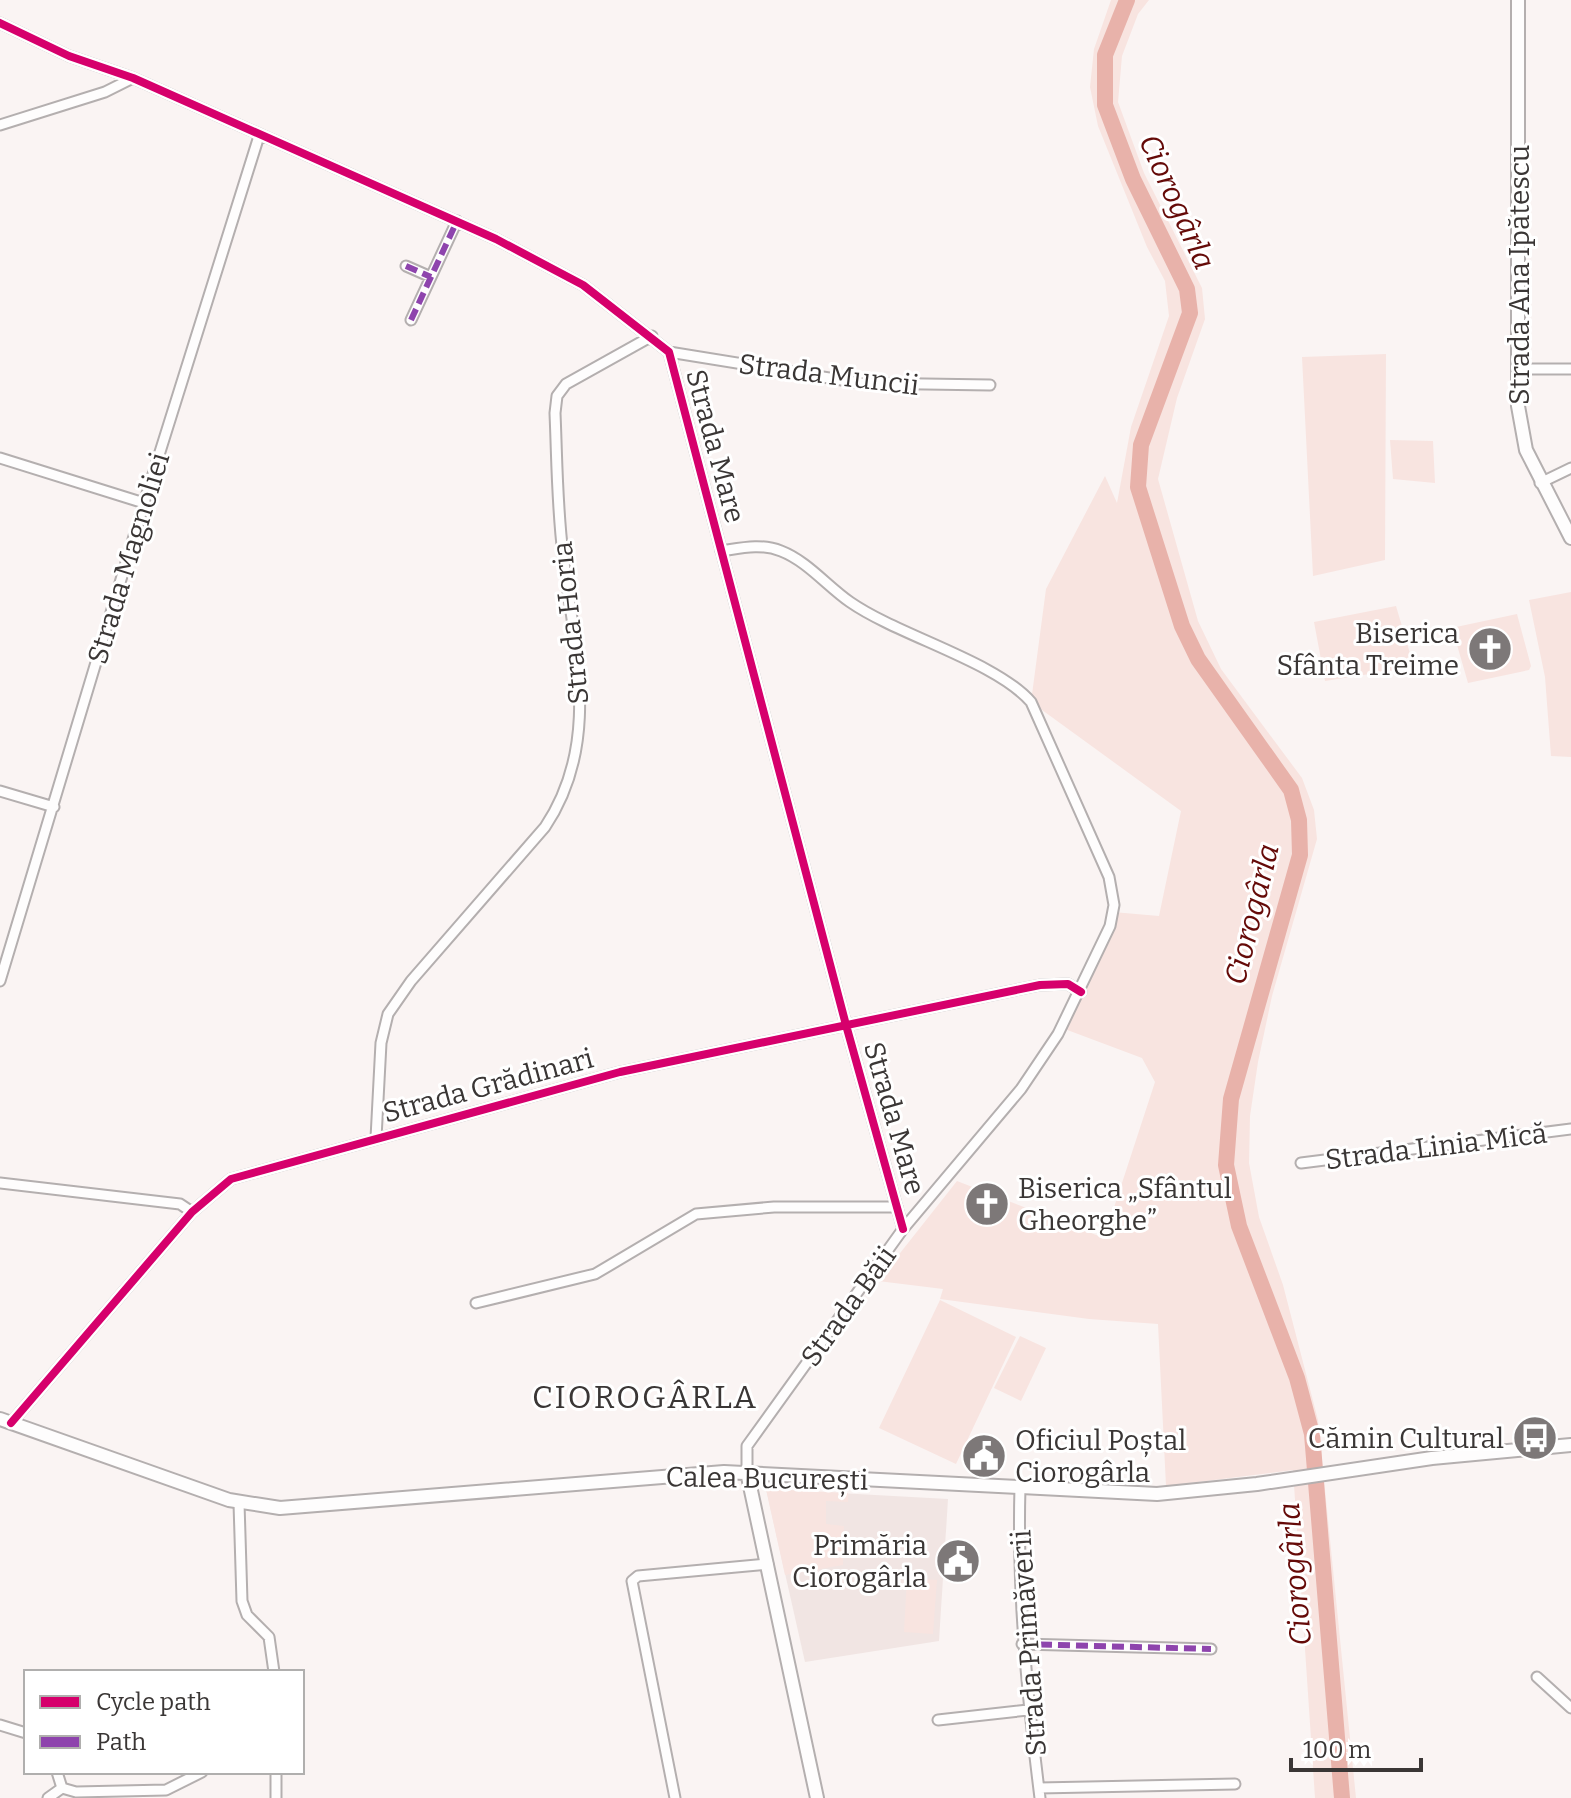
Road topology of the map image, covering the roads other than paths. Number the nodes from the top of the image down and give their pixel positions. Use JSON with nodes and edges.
{"nodes":[{"id":1,"x":1518,"y":0,"type":"edge"},
{"id":2,"x":0,"y":23,"type":"edge"},
{"id":3,"x":133,"y":78,"type":"junction"},
{"id":4,"x":0,"y":125,"type":"edge"},
{"id":5,"x":259,"y":136,"type":"junction"},
{"id":6,"x":457,"y":221,"type":"junction"},
{"id":7,"x":406,"y":266,"type":"dead end"},
{"id":8,"x":431,"y":277,"type":"junction"},
{"id":9,"x":411,"y":320,"type":"dead end"},
{"id":10,"x":652,"y":336,"type":"junction"},
{"id":11,"x":669,"y":352,"type":"junction"},
{"id":12,"x":1518,"y":369,"type":"junction"},
{"id":13,"x":1571,"y":369,"type":"edge"},
{"id":14,"x":990,"y":385,"type":"dead end"},
{"id":15,"x":0,"y":458,"type":"edge"},
{"id":16,"x":1571,"y":468,"type":"edge"},
{"id":17,"x":1540,"y":483,"type":"junction"},
{"id":18,"x":144,"y":503,"type":"junction"},
{"id":19,"x":1571,"y":538,"type":"edge"},
{"id":20,"x":721,"y":551,"type":"junction"},
{"id":21,"x":0,"y":791,"type":"edge"},
{"id":22,"x":54,"y":807,"type":"junction"},
{"id":23,"x":0,"y":981,"type":"edge"},
{"id":24,"x":1081,"y":992,"type":"junction"},
{"id":25,"x":846,"y":1025,"type":"junction"},
{"id":26,"x":1571,"y":1129,"type":"edge"},
{"id":27,"x":376,"y":1138,"type":"junction"},
{"id":28,"x":1301,"y":1163,"type":"dead end"},
{"id":29,"x":0,"y":1183,"type":"edge"},
{"id":30,"x":897,"y":1207,"type":"junction"},
{"id":31,"x":192,"y":1212,"type":"junction"},
{"id":32,"x":903,"y":1229,"type":"junction"},
{"id":33,"x":476,"y":1303,"type":"dead end"},
{"id":34,"x":6,"y":1421,"type":"edge"},
{"id":35,"x":1571,"y":1448,"type":"edge"},
{"id":36,"x":747,"y":1472,"type":"junction"},
{"id":37,"x":1020,"y":1487,"type":"junction"},
{"id":38,"x":239,"y":1503,"type":"junction"},
{"id":39,"x":768,"y":1564,"type":"junction"},
{"id":40,"x":1022,"y":1644,"type":"junction"},
{"id":41,"x":1211,"y":1649,"type":"dead end"},
{"id":42,"x":274,"y":1670,"type":"edge"},
{"id":43,"x":1537,"y":1677,"type":"dead end"},
{"id":44,"x":1571,"y":1708,"type":"edge"},
{"id":45,"x":1028,"y":1710,"type":"junction"},
{"id":46,"x":938,"y":1720,"type":"dead end"},
{"id":47,"x":0,"y":1725,"type":"edge"},
{"id":48,"x":24,"y":1732,"type":"edge"},
{"id":49,"x":58,"y":1774,"type":"edge"},
{"id":50,"x":199,"y":1774,"type":"edge"},
{"id":51,"x":276,"y":1774,"type":"edge"},
{"id":52,"x":1235,"y":1784,"type":"dead end"},
{"id":53,"x":62,"y":1788,"type":"junction"},
{"id":54,"x":1040,"y":1793,"type":"edge"},
{"id":55,"x":166,"y":1794,"type":"edge"},
{"id":56,"x":95,"y":1795,"type":"edge"},
{"id":57,"x":48,"y":1798,"type":"edge"},
{"id":58,"x":276,"y":1798,"type":"edge"},
{"id":59,"x":675,"y":1798,"type":"edge"},
{"id":60,"x":817,"y":1798,"type":"edge"}],
"edges":[{"from":1,"to":12,"type":"main road","name":"Strada Ana Ipătescu"},
{"from":2,"to":3,"type":"street","name":"Strada Mare"},
{"from":3,"to":4,"type":"street"},
{"from":3,"to":5,"type":"street","name":"Strada Mare"},
{"from":5,"to":6,"type":"street","name":"Strada Mare"},
{"from":5,"to":18,"type":"street","name":"Strada Magnoliei"},
{"from":6,"to":8,"type":"street"},
{"from":6,"to":10,"type":"street","name":"Strada Mare"},
{"from":7,"to":8,"type":"street"},
{"from":8,"to":9,"type":"street"},
{"from":10,"to":11,"type":"street","name":"Strada Mare"},
{"from":10,"to":27,"type":"street","name":"Strada Horia"},
{"from":11,"to":14,"type":"street","name":"Strada Muncii"},
{"from":11,"to":20,"type":"street","name":"Strada Mare"},
{"from":12,"to":13,"type":"street"},
{"from":12,"to":17,"type":"main road","name":"Strada Ana Ipătescu"},
{"from":15,"to":18,"type":"street"},
{"from":16,"to":17,"type":"street"},
{"from":17,"to":19,"type":"main road","name":"Strada Ana Ipătescu"},
{"from":18,"to":22,"type":"street","name":"Strada Magnoliei"},
{"from":20,"to":24,"type":"street","name":"Strada Băii"},
{"from":20,"to":25,"type":"street","name":"Strada Mare"},
{"from":21,"to":22,"type":"street"},
{"from":22,"to":23,"type":"street","name":"Strada Magnoliei"},
{"from":24,"to":25,"type":"street","name":"Strada Grădinari"},
{"from":24,"to":32,"type":"street","name":"Strada Băii"},
{"from":25,"to":27,"type":"street","name":"Strada Grădinari"},
{"from":25,"to":30,"type":"street","name":"Strada Mare"},
{"from":26,"to":28,"type":"street","name":"Strada Linia Mică"},
{"from":27,"to":31,"type":"street","name":"Strada Grădinari"},
{"from":29,"to":31,"type":"street"},
{"from":30,"to":32,"type":"street","name":"Strada Mare"},
{"from":30,"to":33,"type":"street"},
{"from":31,"to":34,"type":"street","name":"Strada Grădinari"},
{"from":32,"to":36,"type":"street","name":"Strada Băii"},
{"from":34,"to":38,"type":"main road","name":"Calea București"},
{"from":35,"to":37,"type":"main road","name":"Calea București"},
{"from":36,"to":37,"type":"main road","name":"Calea București"},
{"from":36,"to":38,"type":"main road","name":"Calea București"},
{"from":36,"to":39,"type":"main road"},
{"from":37,"to":40,"type":"street","name":"Strada Primăverii"},
{"from":38,"to":42,"type":"street"},
{"from":39,"to":59,"type":"street"},
{"from":39,"to":60,"type":"main road"},
{"from":40,"to":41,"type":"street"},
{"from":40,"to":45,"type":"street","name":"Strada Primăverii"},
{"from":43,"to":44,"type":"street"},
{"from":45,"to":46,"type":"street"},
{"from":45,"to":54,"type":"street","name":"Strada Primăverii"},
{"from":47,"to":48,"type":"street"},
{"from":49,"to":53,"type":"street"},
{"from":50,"to":55,"type":"street"},
{"from":51,"to":58,"type":"street"},
{"from":52,"to":54,"type":"street"},
{"from":53,"to":56,"type":"street"},
{"from":53,"to":57,"type":"street"},
{"from":55,"to":56,"type":"street"}]}
